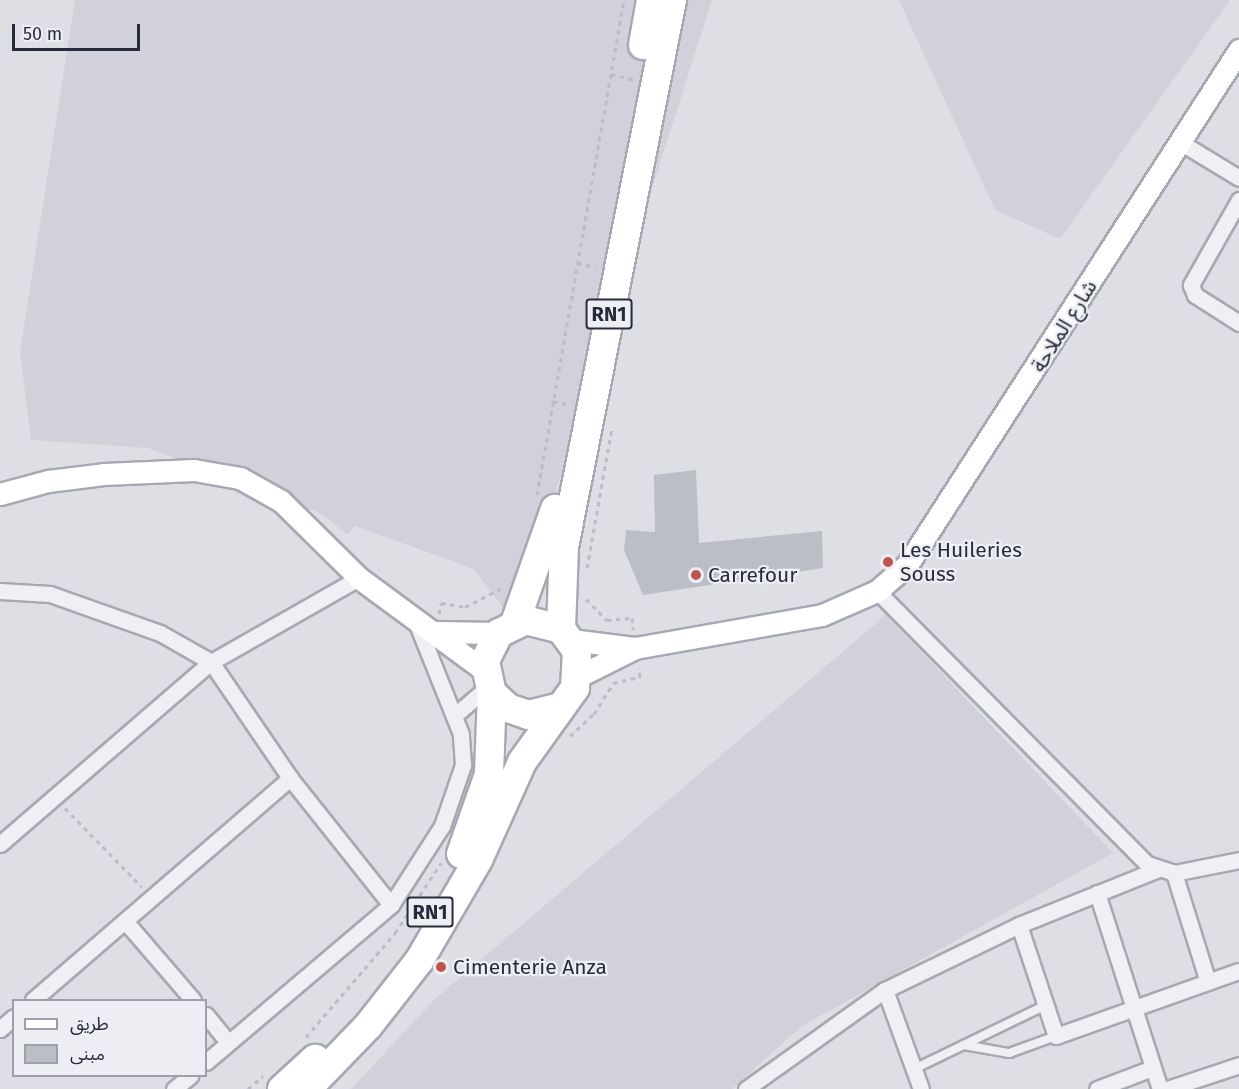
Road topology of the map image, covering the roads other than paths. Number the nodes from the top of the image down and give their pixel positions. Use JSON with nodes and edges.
{"nodes":[{"id":1,"x":651,"y":0,"type":"edge"},
{"id":2,"x":672,"y":0,"type":"edge"},
{"id":3,"x":1239,"y":51,"type":"edge"},
{"id":4,"x":1180,"y":142,"type":"junction"},
{"id":5,"x":1239,"y":178,"type":"edge"},
{"id":6,"x":1239,"y":200,"type":"edge"},
{"id":7,"x":1239,"y":324,"type":"edge"},
{"id":8,"x":0,"y":494,"type":"edge"},
{"id":9,"x":359,"y":578,"type":"junction"},
{"id":10,"x":0,"y":591,"type":"edge"},
{"id":11,"x":877,"y":591,"type":"junction"},
{"id":12,"x":415,"y":619,"type":"junction"},
{"id":13,"x":507,"y":628,"type":"junction"},
{"id":14,"x":436,"y":632,"type":"junction"},
{"id":15,"x":566,"y":635,"type":"junction"},
{"id":16,"x":636,"y":648,"type":"junction"},
{"id":17,"x":211,"y":662,"type":"junction"},
{"id":18,"x":579,"y":676,"type":"junction"},
{"id":19,"x":489,"y":684,"type":"junction"},
{"id":20,"x":559,"y":707,"type":"junction"},
{"id":21,"x":455,"y":715,"type":"junction"},
{"id":22,"x":290,"y":778,"type":"junction"},
{"id":23,"x":0,"y":844,"type":"edge"},
{"id":24,"x":1239,"y":860,"type":"edge"},
{"id":25,"x":1156,"y":870,"type":"junction"},
{"id":26,"x":1174,"y":873,"type":"junction"},
{"id":27,"x":1097,"y":893,"type":"junction"},
{"id":28,"x":391,"y":905,"type":"junction"},
{"id":29,"x":125,"y":921,"type":"junction"},
{"id":30,"x":1019,"y":925,"type":"junction"},
{"id":31,"x":1239,"y":971,"type":"edge"},
{"id":32,"x":1208,"y":982,"type":"junction"},
{"id":33,"x":885,"y":990,"type":"junction"},
{"id":34,"x":34,"y":999,"type":"edge"},
{"id":35,"x":192,"y":999,"type":"edge"},
{"id":36,"x":1046,"y":1005,"type":"junction"},
{"id":37,"x":1132,"y":1006,"type":"junction"},
{"id":38,"x":207,"y":1016,"type":"edge"},
{"id":39,"x":12,"y":1019,"type":"edge"},
{"id":40,"x":0,"y":1029,"type":"edge"},
{"id":41,"x":1056,"y":1036,"type":"junction"},
{"id":42,"x":228,"y":1041,"type":"junction"},
{"id":43,"x":964,"y":1045,"type":"junction"},
{"id":44,"x":207,"y":1061,"type":"edge"},
{"id":45,"x":1239,"y":1065,"type":"edge"},
{"id":46,"x":914,"y":1069,"type":"junction"},
{"id":47,"x":1150,"y":1069,"type":"junction"},
{"id":48,"x":189,"y":1077,"type":"edge"},
{"id":49,"x":174,"y":1089,"type":"edge"},
{"id":50,"x":282,"y":1089,"type":"edge"},
{"id":51,"x":307,"y":1089,"type":"edge"},
{"id":52,"x":746,"y":1089,"type":"edge"},
{"id":53,"x":921,"y":1089,"type":"edge"},
{"id":54,"x":1097,"y":1089,"type":"edge"},
{"id":55,"x":1160,"y":1089,"type":"edge"},
{"id":56,"x":1167,"y":1089,"type":"edge"}],
"edges":[{"from":1,"to":13,"type":"highway","number":"RN1"},
{"from":2,"to":15,"type":"highway","number":"RN1"},
{"from":3,"to":4,"type":"street","name":"شارع الملاحة"},
{"from":4,"to":5,"type":"street"},
{"from":4,"to":11,"type":"street","name":"شارع الملاحة"},
{"from":6,"to":7,"type":"street"},
{"from":8,"to":9,"type":"street"},
{"from":9,"to":12,"type":"street"},
{"from":9,"to":17,"type":"street"},
{"from":10,"to":17,"type":"street"},
{"from":11,"to":16,"type":"street"},
{"from":11,"to":25,"type":"street"},
{"from":12,"to":14,"type":"street"},
{"from":12,"to":21,"type":"street"},
{"from":13,"to":14,"type":"street"},
{"from":13,"to":15,"type":"highway"},
{"from":13,"to":19,"type":"highway","number":"RN1"},
{"from":14,"to":19,"type":"street"},
{"from":15,"to":16,"type":"street"},
{"from":15,"to":18,"type":"highway","number":"RN1"},
{"from":16,"to":18,"type":"street"},
{"from":17,"to":22,"type":"street"},
{"from":17,"to":23,"type":"street"},
{"from":18,"to":20,"type":"highway","number":"RN1"},
{"from":19,"to":20,"type":"highway"},
{"from":19,"to":21,"type":"street"},
{"from":19,"to":50,"type":"highway","number":"RN1"},
{"from":20,"to":51,"type":"highway","number":"RN1"},
{"from":21,"to":28,"type":"street"},
{"from":22,"to":28,"type":"street"},
{"from":22,"to":29,"type":"street"},
{"from":24,"to":26,"type":"street"},
{"from":25,"to":26,"type":"street"},
{"from":25,"to":27,"type":"street"},
{"from":26,"to":32,"type":"street"},
{"from":27,"to":30,"type":"street"},
{"from":27,"to":37,"type":"street"},
{"from":28,"to":42,"type":"street"},
{"from":29,"to":34,"type":"street"},
{"from":29,"to":35,"type":"street"},
{"from":30,"to":33,"type":"street"},
{"from":30,"to":36,"type":"street"},
{"from":31,"to":32,"type":"street"},
{"from":32,"to":37,"type":"street"},
{"from":33,"to":46,"type":"street"},
{"from":33,"to":52,"type":"street"},
{"from":36,"to":41,"type":"street"},
{"from":36,"to":43,"type":"lane"},
{"from":37,"to":41,"type":"street"},
{"from":37,"to":47,"type":"street"},
{"from":38,"to":42,"type":"street"},
{"from":39,"to":40,"type":"street"},
{"from":41,"to":43,"type":"lane"},
{"from":42,"to":44,"type":"street"},
{"from":43,"to":46,"type":"lane"},
{"from":45,"to":56,"type":"street"},
{"from":46,"to":53,"type":"street"},
{"from":47,"to":54,"type":"street"},
{"from":47,"to":55,"type":"street"},
{"from":48,"to":49,"type":"street"}]}
